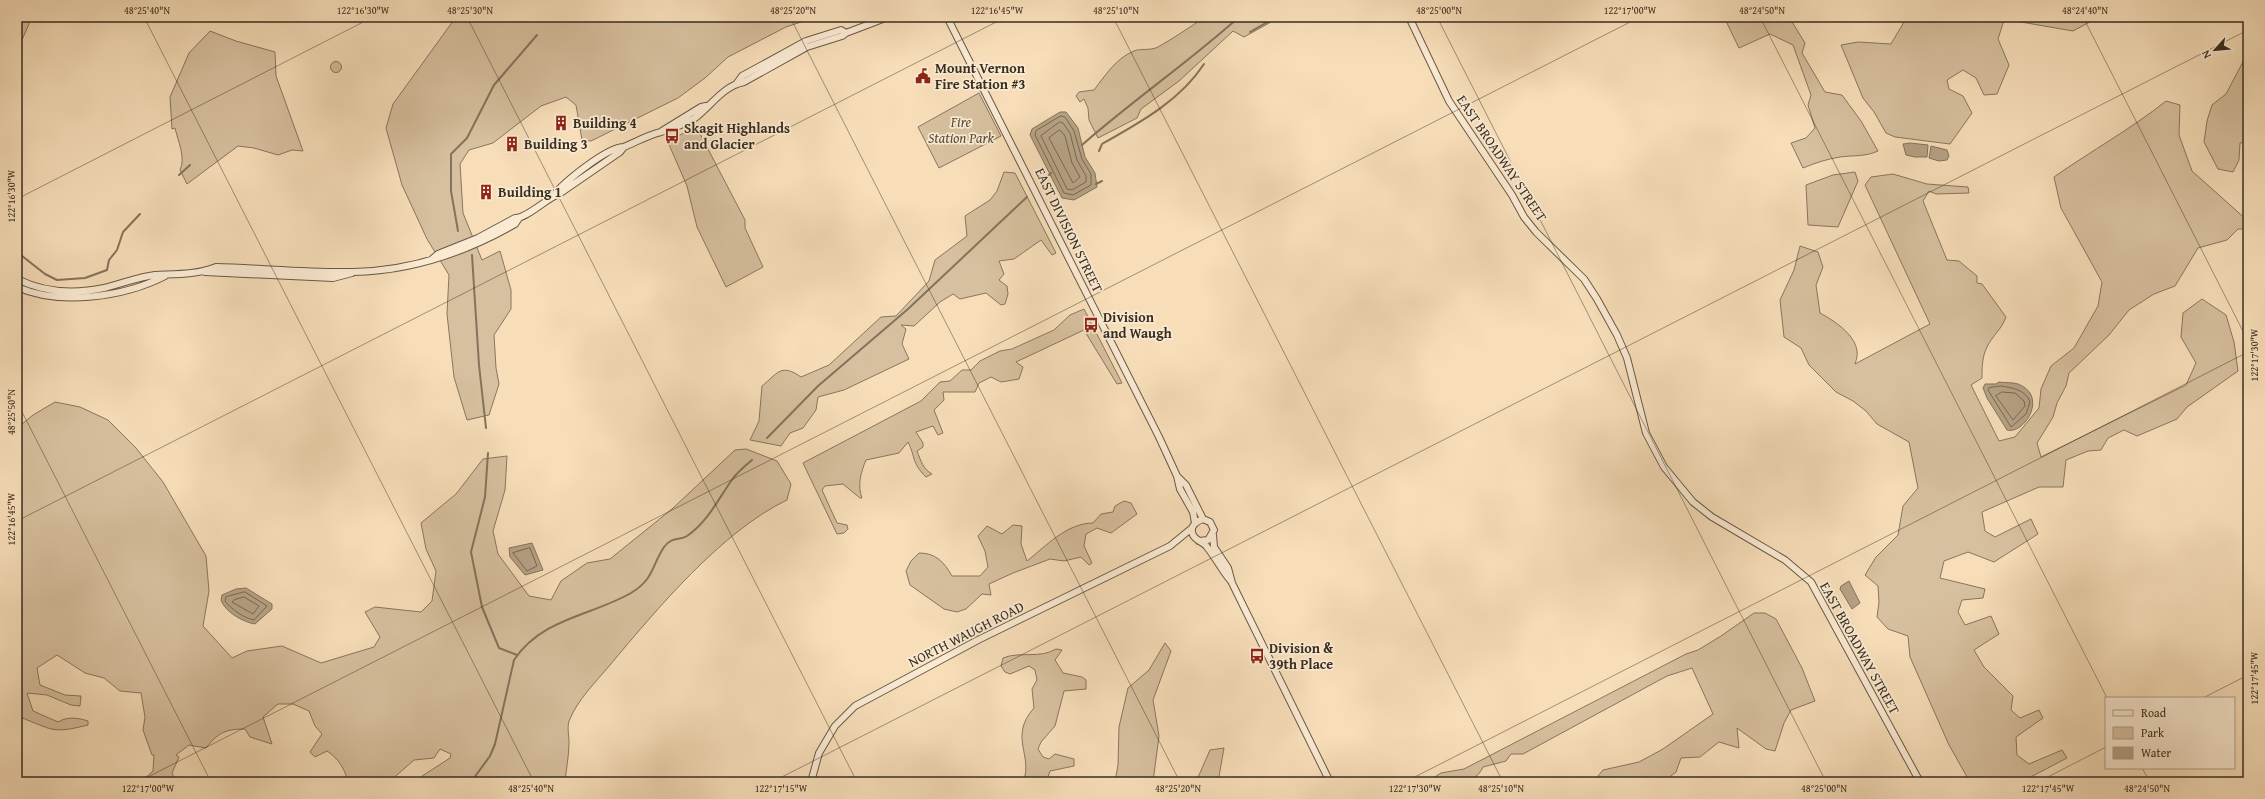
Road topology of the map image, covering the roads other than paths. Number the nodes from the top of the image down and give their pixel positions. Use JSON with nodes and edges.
{"nodes":[{"id":1,"x":888,"y":17,"type":"edge"},
{"id":2,"x":947,"y":17,"type":"edge"},
{"id":3,"x":1408,"y":17,"type":"edge"},
{"id":4,"x":166,"y":276,"type":"junction"},
{"id":5,"x":17,"y":280,"type":"edge"},
{"id":6,"x":17,"y":287,"type":"edge"},
{"id":7,"x":1177,"y":476,"type":"junction"},
{"id":8,"x":1203,"y":519,"type":"junction"},
{"id":9,"x":1193,"y":525,"type":"junction"},
{"id":10,"x":1212,"y":535,"type":"junction"},
{"id":11,"x":1199,"y":541,"type":"junction"},
{"id":12,"x":1170,"y":546,"type":"junction"},
{"id":13,"x":1179,"y":546,"type":"dead end"},
{"id":14,"x":1232,"y":583,"type":"junction"},
{"id":15,"x":811,"y":782,"type":"edge"},
{"id":16,"x":1330,"y":782,"type":"edge"},
{"id":17,"x":1920,"y":782,"type":"edge"}],
"edges":[{"from":1,"to":4,"type":"street"},
{"from":2,"to":7,"type":"street","name":"EAST DIVISION STREET"},
{"from":3,"to":17,"type":"street","name":"EAST BROADWAY STREET"},
{"from":4,"to":5,"type":"street"},
{"from":4,"to":6,"type":"street"},
{"from":7,"to":8,"type":"street","name":"EAST DIVISION STREET"},
{"from":7,"to":9,"type":"street","name":"EAST DIVISION STREET"},
{"from":8,"to":9,"type":"street"},
{"from":8,"to":10,"type":"street"},
{"from":9,"to":11,"type":"street"},
{"from":9,"to":12,"type":"street","name":"NORTH WAUGH ROAD"},
{"from":10,"to":11,"type":"street"},
{"from":10,"to":14,"type":"street"},
{"from":11,"to":14,"type":"street"},
{"from":12,"to":13,"type":"street","name":"NORTH WAUGH ROAD"},
{"from":12,"to":15,"type":"street","name":"NORTH WAUGH ROAD"},
{"from":14,"to":16,"type":"street"}]}
